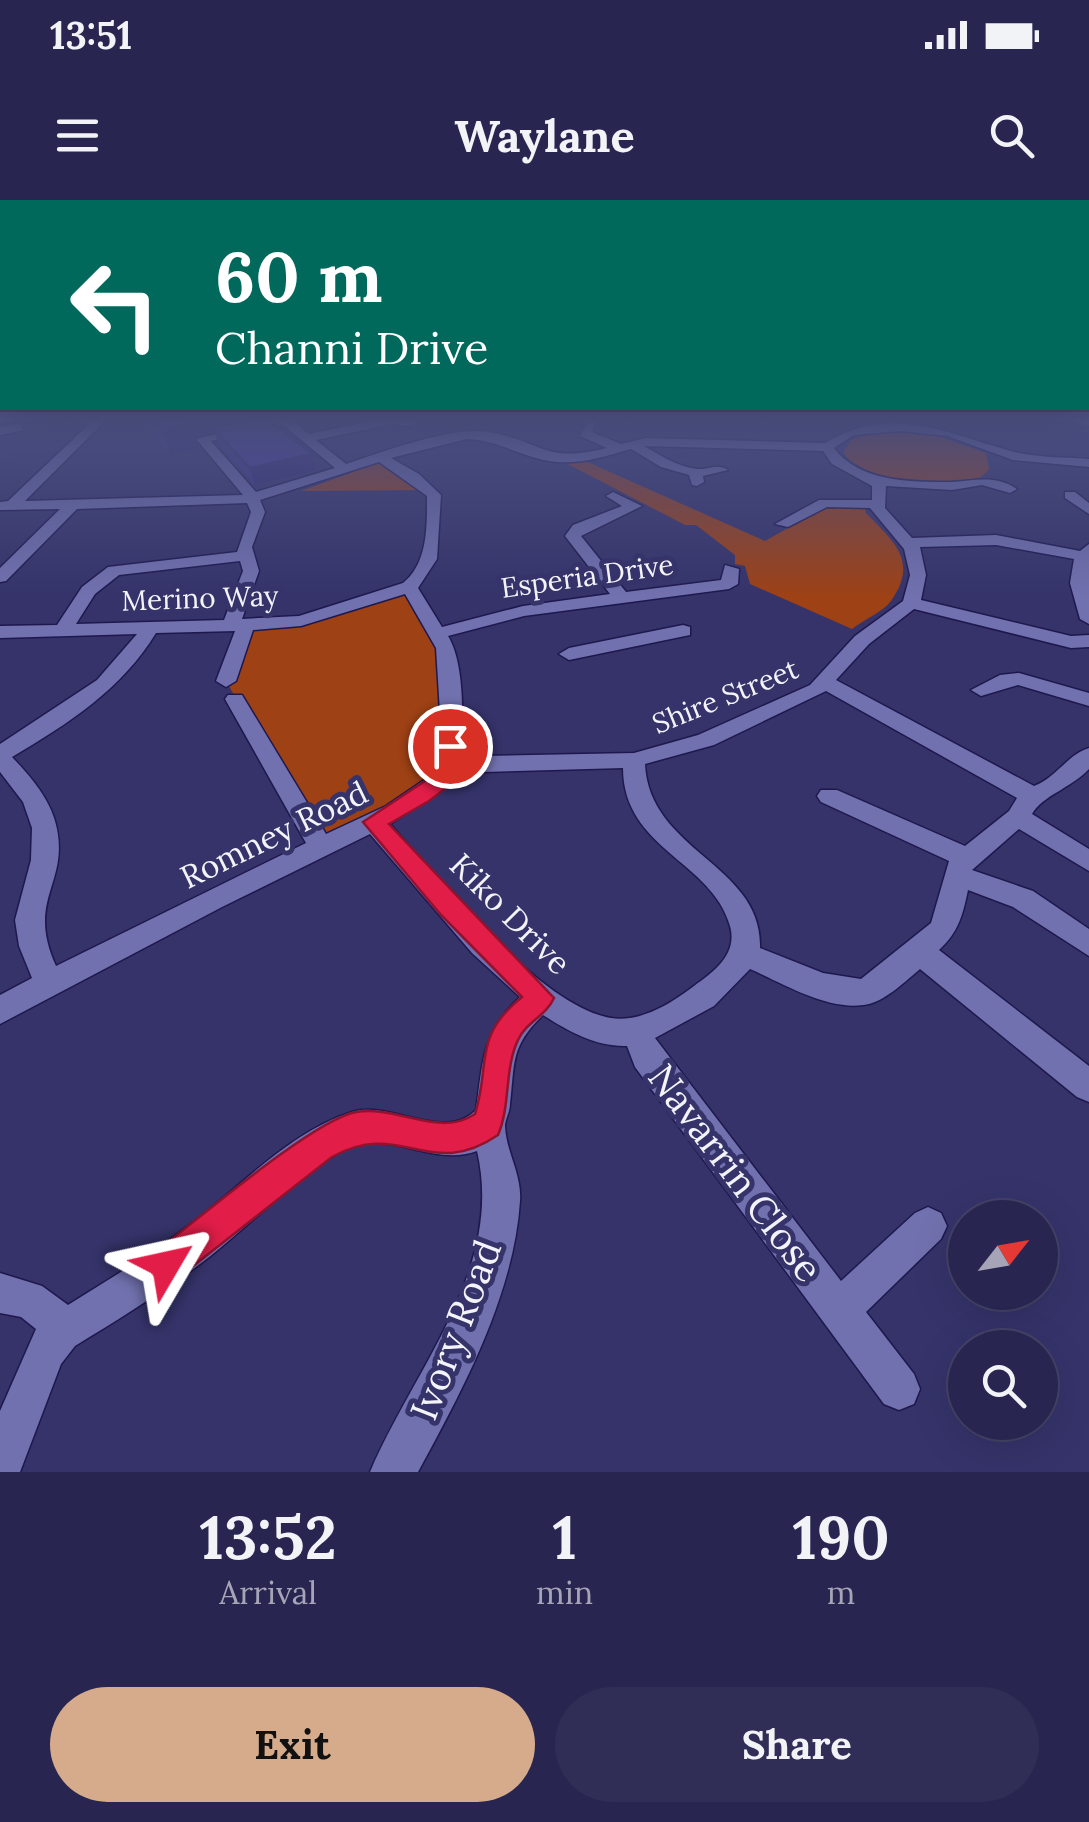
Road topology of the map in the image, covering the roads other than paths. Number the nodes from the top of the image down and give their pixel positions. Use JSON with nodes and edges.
{"nodes":[{"id":1,"x":36,"y":478,"type":"edge"},
{"id":2,"x":238,"y":478,"type":"edge"},
{"id":3,"x":318,"y":478,"type":"edge"},
{"id":4,"x":415,"y":478,"type":"edge"},
{"id":5,"x":869,"y":478,"type":"edge"},
{"id":6,"x":874,"y":481,"type":"junction"},
{"id":7,"x":1010,"y":489,"type":"dead end"},
{"id":8,"x":613,"y":496,"type":"dead end"},
{"id":9,"x":1070,"y":496,"type":"dead end"},
{"id":10,"x":251,"y":499,"type":"junction"},
{"id":11,"x":878,"y":504,"type":"junction"},
{"id":12,"x":6,"y":506,"type":"edge"},
{"id":13,"x":71,"y":507,"type":"junction"},
{"id":14,"x":1089,"y":510,"type":"edge"},
{"id":15,"x":783,"y":524,"type":"dead end"},
{"id":16,"x":910,"y":543,"type":"junction"},
{"id":17,"x":244,"y":556,"type":"junction"},
{"id":18,"x":1086,"y":559,"type":"edge"},
{"id":19,"x":731,"y":569,"type":"dead end"},
{"id":20,"x":0,"y":578,"type":"edge"},
{"id":21,"x":409,"y":587,"type":"junction"},
{"id":22,"x":911,"y":603,"type":"junction"},
{"id":23,"x":642,"y":613,"type":"junction"},
{"id":24,"x":1089,"y":618,"type":"edge"},
{"id":25,"x":240,"y":624,"type":"junction"},
{"id":26,"x":150,"y":628,"type":"junction"},
{"id":27,"x":63,"y":630,"type":"junction"},
{"id":28,"x":683,"y":631,"type":"dead end"},
{"id":29,"x":0,"y":632,"type":"edge"},
{"id":30,"x":440,"y":633,"type":"junction"},
{"id":31,"x":1088,"y":642,"type":"edge"},
{"id":32,"x":569,"y":654,"type":"dead end"},
{"id":33,"x":826,"y":683,"type":"junction"},
{"id":34,"x":981,"y":690,"type":"dead end"},
{"id":35,"x":1089,"y":700,"type":"edge"},
{"id":36,"x":1089,"y":755,"type":"edge"},
{"id":37,"x":0,"y":756,"type":"edge"},
{"id":38,"x":634,"y":760,"type":"junction"},
{"id":39,"x":447,"y":776,"type":"junction"},
{"id":40,"x":830,"y":796,"type":"dead end"},
{"id":41,"x":1024,"y":806,"type":"junction"},
{"id":42,"x":374,"y":822,"type":"junction"},
{"id":43,"x":320,"y":847,"type":"junction"},
{"id":44,"x":1089,"y":861,"type":"edge"},
{"id":45,"x":962,"y":866,"type":"junction"},
{"id":46,"x":1089,"y":944,"type":"edge"},
{"id":47,"x":920,"y":952,"type":"junction"},
{"id":48,"x":744,"y":954,"type":"junction"},
{"id":49,"x":49,"y":984,"type":"junction"},
{"id":50,"x":541,"y":998,"type":"junction"},
{"id":51,"x":0,"y":1010,"type":"edge"},
{"id":52,"x":625,"y":1033,"type":"junction"},
{"id":53,"x":1089,"y":1086,"type":"edge"},
{"id":54,"x":487,"y":1124,"type":"junction"},
{"id":55,"x":928,"y":1226,"type":"dead end"},
{"id":56,"x":0,"y":1293,"type":"edge"},
{"id":57,"x":840,"y":1310,"type":"junction"},
{"id":58,"x":61,"y":1332,"type":"junction"},
{"id":59,"x":899,"y":1388,"type":"dead end"},
{"id":60,"x":0,"y":1466,"type":"edge"},
{"id":61,"x":393,"y":1472,"type":"edge"}],
"edges":[{"from":1,"to":12,"type":"street"},
{"from":2,"to":10,"type":"street"},
{"from":3,"to":10,"type":"street"},
{"from":4,"to":21,"type":"street"},
{"from":5,"to":6,"type":"street"},
{"from":6,"to":7,"type":"street"},
{"from":6,"to":11,"type":"street"},
{"from":8,"to":23,"type":"street"},
{"from":9,"to":14,"type":"street"},
{"from":10,"to":13,"type":"street"},
{"from":10,"to":17,"type":"street"},
{"from":11,"to":15,"type":"street"},
{"from":11,"to":16,"type":"street"},
{"from":12,"to":13,"type":"street"},
{"from":13,"to":20,"type":"street"},
{"from":16,"to":18,"type":"street"},
{"from":16,"to":22,"type":"street"},
{"from":17,"to":25,"type":"street"},
{"from":17,"to":27,"type":"street"},
{"from":18,"to":24,"type":"street"},
{"from":19,"to":23,"type":"street","name":"Esperia Drive"},
{"from":21,"to":25,"type":"street","name":"Merino Way"},
{"from":21,"to":30,"type":"street"},
{"from":22,"to":31,"type":"street"},
{"from":22,"to":33,"type":"street","name":"Shire Street"},
{"from":23,"to":28,"type":"street"},
{"from":23,"to":30,"type":"street","name":"Esperia Drive"},
{"from":23,"to":32,"type":"street"},
{"from":25,"to":26,"type":"street","name":"Merino Way"},
{"from":25,"to":43,"type":"street"},
{"from":26,"to":27,"type":"street","name":"Merino Way"},
{"from":26,"to":37,"type":"street"},
{"from":27,"to":29,"type":"street","name":"Merino Way"},
{"from":30,"to":39,"type":"street"},
{"from":33,"to":38,"type":"street","name":"Shire Street"},
{"from":33,"to":41,"type":"street"},
{"from":34,"to":35,"type":"street"},
{"from":36,"to":41,"type":"street"},
{"from":37,"to":49,"type":"street"},
{"from":38,"to":39,"type":"street","name":"Shire Street"},
{"from":38,"to":48,"type":"street"},
{"from":39,"to":42,"type":"street","name":"Romney Road"},
{"from":40,"to":45,"type":"street"},
{"from":41,"to":44,"type":"street"},
{"from":41,"to":45,"type":"street"},
{"from":42,"to":43,"type":"street","name":"Romney Road"},
{"from":42,"to":50,"type":"street","name":"Kiko Drive"},
{"from":43,"to":49,"type":"street","name":"Romney Road"},
{"from":45,"to":46,"type":"street"},
{"from":45,"to":47,"type":"street"},
{"from":47,"to":48,"type":"street"},
{"from":47,"to":53,"type":"street"},
{"from":48,"to":52,"type":"street"},
{"from":49,"to":51,"type":"street","name":"Romney Road"},
{"from":50,"to":52,"type":"street","name":"Kiko Drive"},
{"from":50,"to":54,"type":"street"},
{"from":52,"to":57,"type":"street","name":"Navarrin Close"},
{"from":54,"to":58,"type":"street"},
{"from":54,"to":61,"type":"street","name":"Ivory Road"},
{"from":55,"to":57,"type":"street","name":"Navarrin Close"},
{"from":56,"to":58,"type":"street"},
{"from":57,"to":59,"type":"street","name":"Navarrin Close"},
{"from":58,"to":60,"type":"street"}]}
